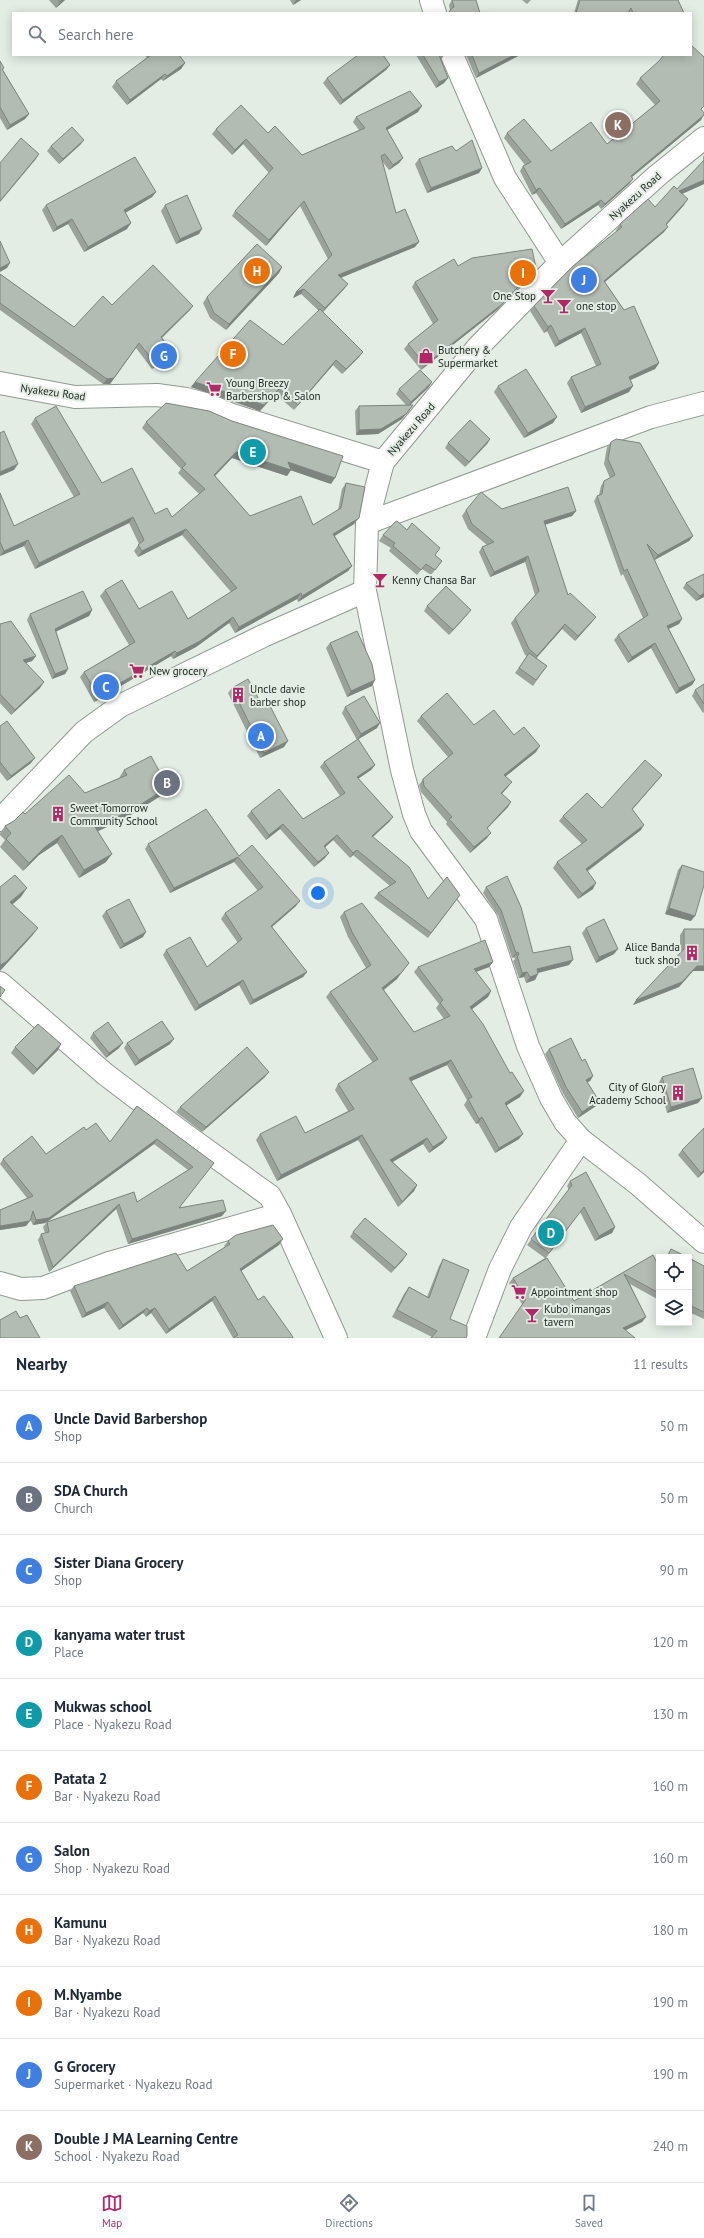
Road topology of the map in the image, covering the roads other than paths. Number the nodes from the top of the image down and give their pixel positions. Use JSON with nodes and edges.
{"nodes":[{"id":1,"x":431,"y":0,"type":"edge"},
{"id":2,"x":436,"y":12,"type":"edge"},
{"id":3,"x":452,"y":56,"type":"edge"},
{"id":4,"x":704,"y":138,"type":"edge"},
{"id":5,"x":560,"y":263,"type":"junction"},
{"id":6,"x":0,"y":383,"type":"edge"},
{"id":7,"x":704,"y":403,"type":"edge"},
{"id":8,"x":383,"y":462,"type":"junction"},
{"id":9,"x":367,"y":523,"type":"junction"},
{"id":10,"x":365,"y":591,"type":"junction"},
{"id":11,"x":0,"y":820,"type":"edge"},
{"id":12,"x":0,"y":983,"type":"edge"},
{"id":13,"x":581,"y":1140,"type":"junction"},
{"id":14,"x":280,"y":1214,"type":"junction"},
{"id":15,"x":704,"y":1242,"type":"edge"},
{"id":16,"x":0,"y":1283,"type":"edge"},
{"id":17,"x":335,"y":1338,"type":"edge"},
{"id":18,"x":474,"y":1338,"type":"edge"}],
"edges":[{"from":1,"to":2,"type":"street"},
{"from":3,"to":5,"type":"street"},
{"from":4,"to":5,"type":"street","name":"Nyakezu Road"},
{"from":5,"to":8,"type":"street","name":"Nyakezu Road"},
{"from":6,"to":8,"type":"street","name":"Nyakezu Road"},
{"from":7,"to":9,"type":"street"},
{"from":8,"to":9,"type":"street"},
{"from":9,"to":10,"type":"street"},
{"from":10,"to":11,"type":"street"},
{"from":10,"to":13,"type":"street"},
{"from":12,"to":14,"type":"street"},
{"from":13,"to":15,"type":"street"},
{"from":13,"to":18,"type":"street"},
{"from":14,"to":16,"type":"street"},
{"from":14,"to":17,"type":"street"}]}
